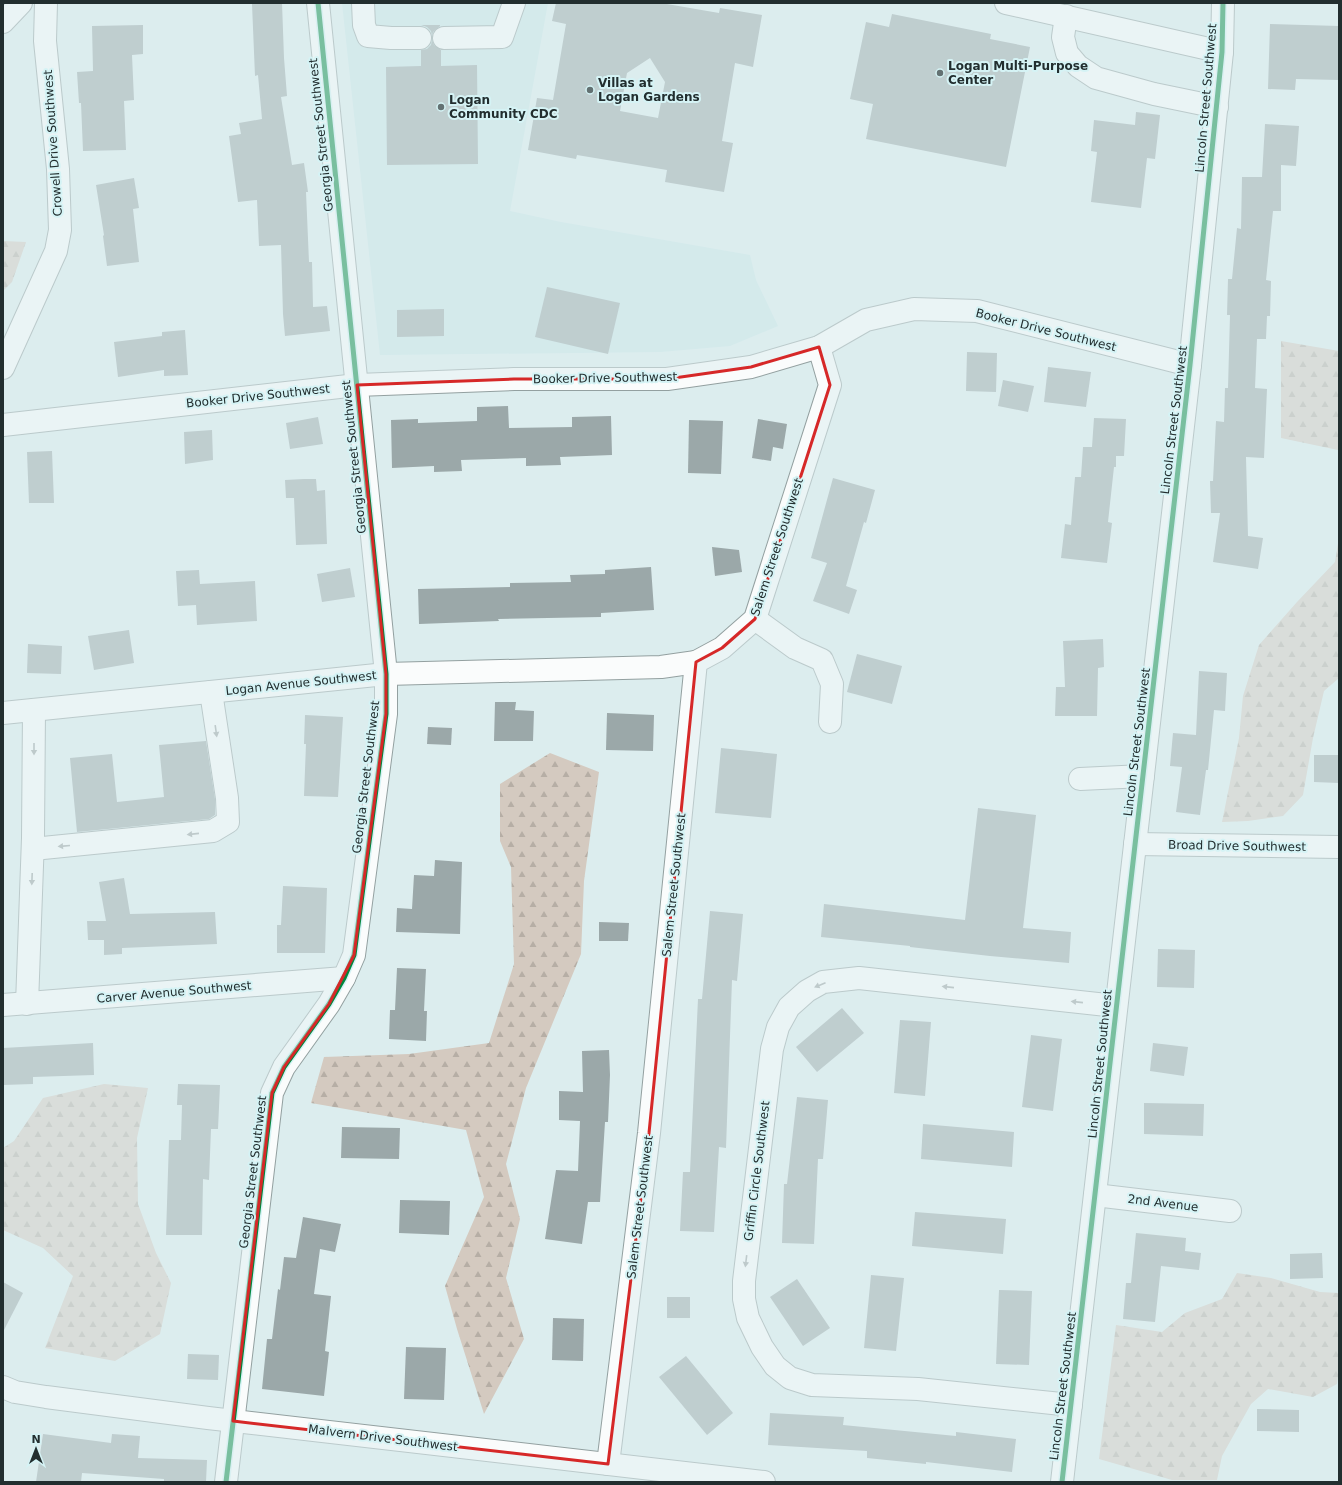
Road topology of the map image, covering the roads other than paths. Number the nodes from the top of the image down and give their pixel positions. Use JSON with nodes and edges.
{"nodes":[{"id":1,"x":21,"y":3,"type":"edge"},
{"id":2,"x":46,"y":3,"type":"edge"},
{"id":3,"x":318,"y":3,"type":"edge"},
{"id":4,"x":363,"y":3,"type":"edge"},
{"id":5,"x":514,"y":3,"type":"edge"},
{"id":6,"x":1006,"y":3,"type":"edge"},
{"id":7,"x":1222,"y":3,"type":"edge"},
{"id":8,"x":1066,"y":16,"type":"junction"},
{"id":9,"x":3,"y":22,"type":"edge"},
{"id":10,"x":420,"y":38,"type":"dead end"},
{"id":11,"x":444,"y":38,"type":"dead end"},
{"id":12,"x":1222,"y":52,"type":"junction"},
{"id":13,"x":1217,"y":107,"type":"junction"},
{"id":14,"x":819,"y":347,"type":"junction"},
{"id":15,"x":1190,"y":365,"type":"junction"},
{"id":16,"x":3,"y":368,"type":"edge"},
{"id":17,"x":357,"y":385,"type":"junction"},
{"id":18,"x":3,"y":425,"type":"edge"},
{"id":19,"x":755,"y":619,"type":"junction"},
{"id":20,"x":696,"y":662,"type":"junction"},
{"id":21,"x":386,"y":674,"type":"junction"},
{"id":22,"x":211,"y":692,"type":"junction"},
{"id":23,"x":34,"y":710,"type":"junction"},
{"id":24,"x":3,"y":713,"type":"edge"},
{"id":25,"x":830,"y":722,"type":"dead end"},
{"id":26,"x":1143,"y":776,"type":"junction"},
{"id":27,"x":1080,"y":779,"type":"dead end"},
{"id":28,"x":1135,"y":844,"type":"junction"},
{"id":29,"x":1339,"y":848,"type":"edge"},
{"id":30,"x":33,"y":849,"type":"junction"},
{"id":31,"x":344,"y":978,"type":"junction"},
{"id":32,"x":27,"y":1004,"type":"junction"},
{"id":33,"x":3,"y":1006,"type":"edge"},
{"id":34,"x":1116,"y":1006,"type":"junction"},
{"id":35,"x":1095,"y":1195,"type":"junction"},
{"id":36,"x":1230,"y":1211,"type":"dead end"},
{"id":37,"x":3,"y":1387,"type":"edge"},
{"id":38,"x":1071,"y":1405,"type":"junction"},
{"id":39,"x":233,"y":1421,"type":"junction"},
{"id":40,"x":608,"y":1464,"type":"junction"},
{"id":41,"x":226,"y":1482,"type":"edge"},
{"id":42,"x":764,"y":1482,"type":"edge"},
{"id":43,"x":1062,"y":1482,"type":"edge"}],
"edges":[{"from":1,"to":9,"type":"street"},
{"from":2,"to":16,"type":"street","name":"Crowell Drive Southwest"},
{"from":3,"to":17,"type":"street","name":"Georgia Street Southwest"},
{"from":4,"to":10,"type":"street"},
{"from":5,"to":11,"type":"street"},
{"from":6,"to":8,"type":"street"},
{"from":7,"to":12,"type":"street","name":"Lincoln Street Southwest"},
{"from":8,"to":12,"type":"street"},
{"from":8,"to":13,"type":"street"},
{"from":12,"to":13,"type":"street","name":"Lincoln Street Southwest"},
{"from":13,"to":15,"type":"street","name":"Lincoln Street Southwest"},
{"from":14,"to":15,"type":"street","name":"Booker Drive Southwest"},
{"from":14,"to":17,"type":"street","name":"Booker Drive Southwest"},
{"from":14,"to":19,"type":"street","name":"Salem Street Southwest"},
{"from":15,"to":26,"type":"street","name":"Lincoln Street Southwest"},
{"from":17,"to":18,"type":"street","name":"Booker Drive Southwest"},
{"from":17,"to":21,"type":"street","name":"Georgia Street Southwest"},
{"from":19,"to":20,"type":"street","name":"Salem Street Southwest"},
{"from":19,"to":25,"type":"street"},
{"from":20,"to":21,"type":"street","name":"Logan Avenue Southwest"},
{"from":20,"to":40,"type":"street","name":"Salem Street Southwest"},
{"from":21,"to":22,"type":"street","name":"Logan Avenue Southwest"},
{"from":21,"to":31,"type":"street","name":"Georgia Street Southwest"},
{"from":22,"to":23,"type":"street","name":"Logan Avenue Southwest"},
{"from":22,"to":30,"type":"street","one_way":true},
{"from":23,"to":24,"type":"street","name":"Logan Avenue Southwest"},
{"from":23,"to":30,"type":"street","one_way":true},
{"from":26,"to":27,"type":"street"},
{"from":26,"to":28,"type":"street","name":"Lincoln Street Southwest"},
{"from":28,"to":29,"type":"street","name":"Broad Drive Southwest"},
{"from":28,"to":34,"type":"street","name":"Lincoln Street Southwest"},
{"from":30,"to":32,"type":"street","one_way":true},
{"from":31,"to":32,"type":"street","name":"Carver Avenue Southwest"},
{"from":31,"to":39,"type":"street","name":"Georgia Street Southwest"},
{"from":32,"to":33,"type":"street","name":"Carver Avenue Southwest"},
{"from":34,"to":35,"type":"street","name":"Lincoln Street Southwest"},
{"from":34,"to":38,"type":"street","name":"Griffin Circle Southwest","one_way":true},
{"from":35,"to":36,"type":"street","name":"2nd Avenue"},
{"from":35,"to":38,"type":"street","name":"Lincoln Street Southwest"},
{"from":37,"to":39,"type":"street","name":"Malvern Drive Southwest"},
{"from":38,"to":43,"type":"street","name":"Lincoln Street Southwest"},
{"from":39,"to":40,"type":"street","name":"Malvern Drive Southwest"},
{"from":39,"to":41,"type":"street","name":"Georgia Street Southwest"},
{"from":40,"to":42,"type":"street","name":"Malvern Drive Southwest"}]}
